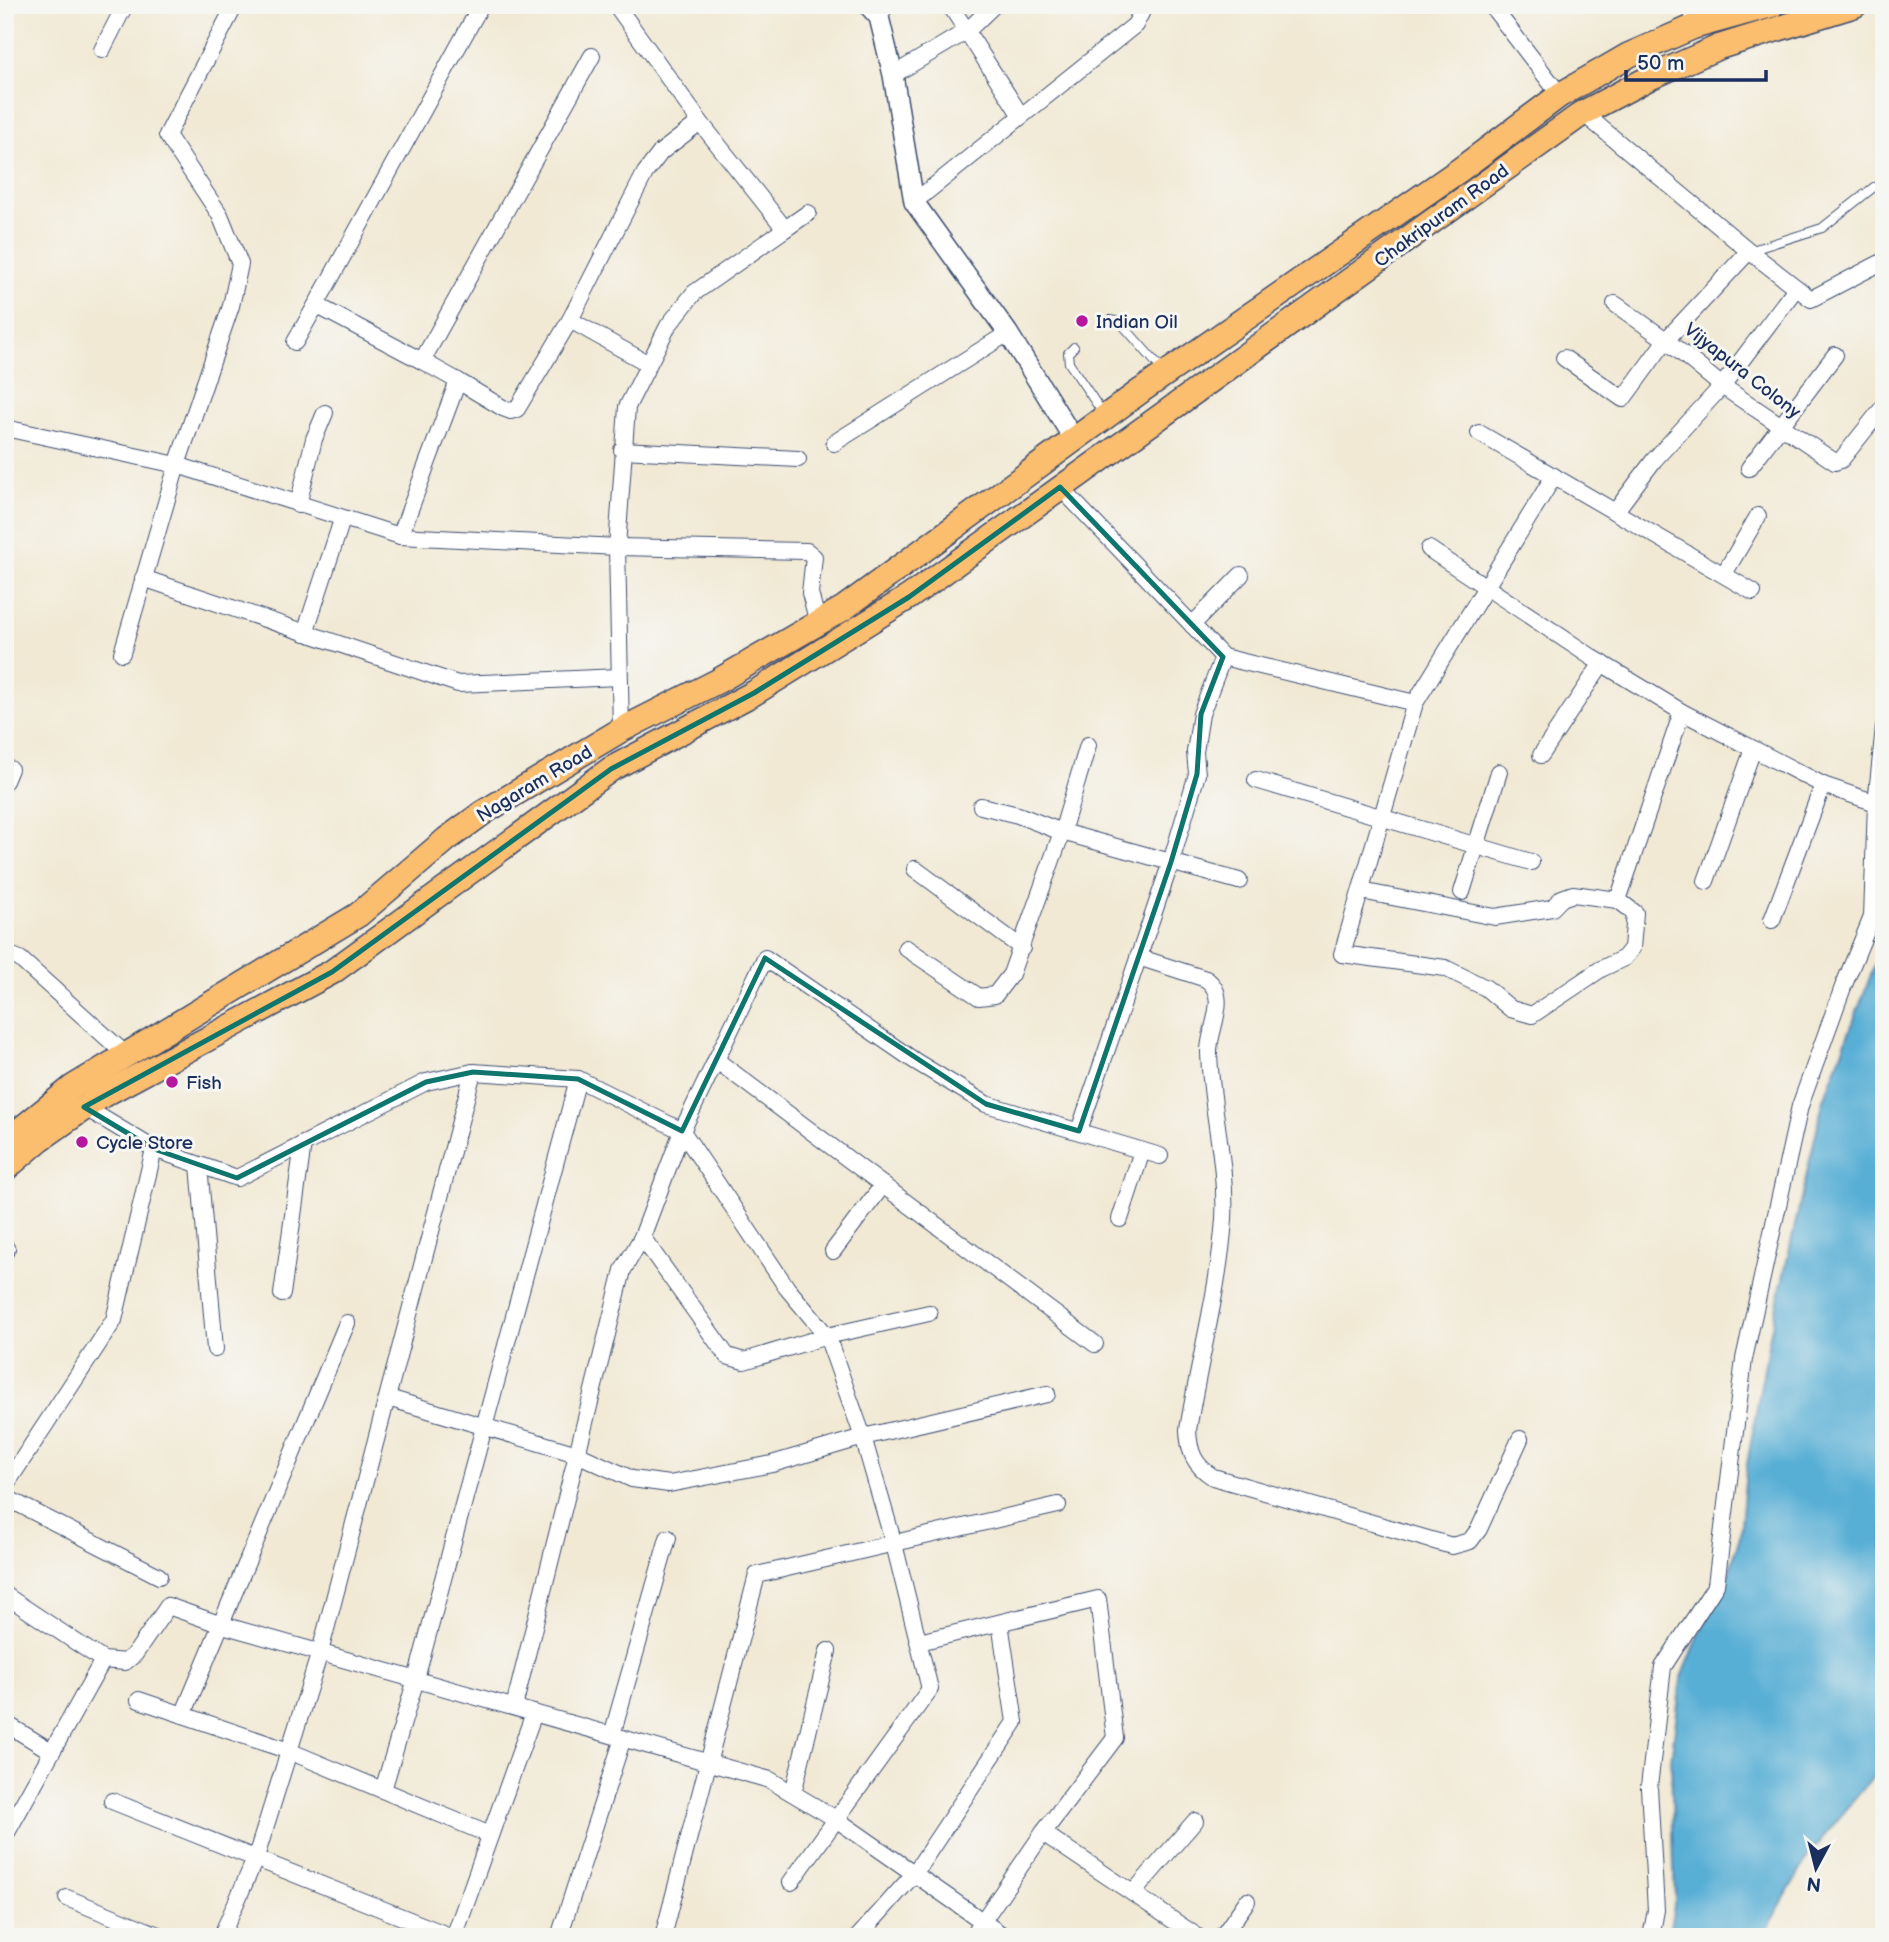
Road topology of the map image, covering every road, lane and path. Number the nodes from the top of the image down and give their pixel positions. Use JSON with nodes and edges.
{"nodes":[{"id":1,"x":125,"y":5,"type":"edge"},
{"id":2,"x":236,"y":5,"type":"edge"},
{"id":3,"x":481,"y":5,"type":"edge"},
{"id":4,"x":616,"y":5,"type":"edge"},
{"id":5,"x":950,"y":5,"type":"edge"},
{"id":6,"x":994,"y":5,"type":"edge"},
{"id":7,"x":1145,"y":5,"type":"edge"},
{"id":8,"x":1491,"y":5,"type":"edge"},
{"id":9,"x":1854,"y":5,"type":"edge"},
{"id":10,"x":1762,"y":7,"type":"edge"},
{"id":11,"x":878,"y":9,"type":"edge"},
{"id":12,"x":1689,"y":16,"type":"edge"},
{"id":13,"x":967,"y":31,"type":"junction"},
{"id":14,"x":102,"y":50,"type":"dead end"},
{"id":15,"x":592,"y":56,"type":"dead end"},
{"id":16,"x":893,"y":75,"type":"junction"},
{"id":17,"x":1560,"y":95,"type":"junction"},
{"id":18,"x":1583,"y":114,"type":"junction"},
{"id":19,"x":1021,"y":116,"type":"junction"},
{"id":20,"x":700,"y":122,"type":"junction"},
{"id":21,"x":1479,"y":155,"type":"junction"},
{"id":22,"x":1493,"y":177,"type":"junction"},
{"id":23,"x":1874,"y":187,"type":"dead end"},
{"id":24,"x":914,"y":202,"type":"junction"},
{"id":25,"x":808,"y":213,"type":"dead end"},
{"id":26,"x":785,"y":229,"type":"junction"},
{"id":27,"x":1749,"y":251,"type":"junction"},
{"id":28,"x":1884,"y":261,"type":"edge"},
{"id":29,"x":1796,"y":288,"type":"junction"},
{"id":30,"x":1615,"y":304,"type":"dead end"},
{"id":31,"x":316,"y":305,"type":"junction"},
{"id":32,"x":570,"y":320,"type":"junction"},
{"id":33,"x":1110,"y":320,"type":"dead end"},
{"id":34,"x":1009,"y":333,"type":"junction"},
{"id":35,"x":1666,"y":340,"type":"junction"},
{"id":36,"x":295,"y":342,"type":"dead end"},
{"id":37,"x":1074,"y":347,"type":"dead end"},
{"id":38,"x":1835,"y":355,"type":"dead end"},
{"id":39,"x":1564,"y":358,"type":"dead end"},
{"id":40,"x":422,"y":361,"type":"junction"},
{"id":41,"x":648,"y":363,"type":"junction"},
{"id":42,"x":1165,"y":374,"type":"junction"},
{"id":43,"x":458,"y":381,"type":"junction"},
{"id":44,"x":1722,"y":386,"type":"junction"},
{"id":45,"x":1884,"y":406,"type":"edge"},
{"id":46,"x":325,"y":413,"type":"dead end"},
{"id":47,"x":1106,"y":418,"type":"junction"},
{"id":48,"x":5,"y":428,"type":"edge"},
{"id":49,"x":1781,"y":428,"type":"junction"},
{"id":50,"x":1479,"y":433,"type":"dead end"},
{"id":51,"x":1075,"y":441,"type":"junction"},
{"id":52,"x":834,"y":443,"type":"dead end"},
{"id":53,"x":622,"y":450,"type":"junction"},
{"id":54,"x":798,"y":459,"type":"dead end"},
{"id":55,"x":177,"y":466,"type":"junction"},
{"id":56,"x":1749,"y":468,"type":"dead end"},
{"id":57,"x":1554,"y":476,"type":"junction"},
{"id":58,"x":1060,"y":487,"type":"junction"},
{"id":59,"x":298,"y":505,"type":"junction"},
{"id":60,"x":1615,"y":512,"type":"junction"},
{"id":61,"x":1758,"y":516,"type":"dead end"},
{"id":62,"x":342,"y":520,"type":"junction"},
{"id":63,"x":400,"y":536,"type":"junction"},
{"id":64,"x":617,"y":547,"type":"junction"},
{"id":65,"x":1429,"y":549,"type":"dead end"},
{"id":66,"x":1724,"y":574,"type":"junction"},
{"id":67,"x":1241,"y":575,"type":"dead end"},
{"id":68,"x":143,"y":578,"type":"junction"},
{"id":69,"x":1486,"y":587,"type":"junction"},
{"id":70,"x":1753,"y":592,"type":"dead end"},
{"id":71,"x":818,"y":623,"type":"junction"},
{"id":72,"x":1192,"y":625,"type":"junction"},
{"id":73,"x":305,"y":633,"type":"junction"},
{"id":74,"x":122,"y":653,"type":"dead end"},
{"id":75,"x":1223,"y":657,"type":"junction"},
{"id":76,"x":1602,"y":663,"type":"junction"},
{"id":77,"x":619,"y":677,"type":"junction"},
{"id":78,"x":1415,"y":703,"type":"junction"},
{"id":79,"x":1682,"y":712,"type":"junction"},
{"id":80,"x":1884,"y":727,"type":"edge"},
{"id":81,"x":621,"y":730,"type":"junction"},
{"id":82,"x":1088,"y":746,"type":"dead end"},
{"id":83,"x":1753,"y":749,"type":"junction"},
{"id":84,"x":1541,"y":755,"type":"dead end"},
{"id":85,"x":1499,"y":772,"type":"dead end"},
{"id":86,"x":1256,"y":780,"type":"dead end"},
{"id":87,"x":1824,"y":785,"type":"junction"},
{"id":88,"x":1876,"y":803,"type":"junction"},
{"id":89,"x":981,"y":806,"type":"dead end"},
{"id":90,"x":1382,"y":818,"type":"junction"},
{"id":91,"x":1062,"y":832,"type":"junction"},
{"id":92,"x":1476,"y":847,"type":"junction"},
{"id":93,"x":1171,"y":862,"type":"junction"},
{"id":94,"x":1531,"y":862,"type":"dead end"},
{"id":95,"x":915,"y":869,"type":"dead end"},
{"id":96,"x":1239,"y":881,"type":"dead end"},
{"id":97,"x":1706,"y":881,"type":"dead end"},
{"id":98,"x":1361,"y":891,"type":"junction"},
{"id":99,"x":1462,"y":892,"type":"dead end"},
{"id":100,"x":1618,"y":901,"type":"junction"},
{"id":101,"x":1772,"y":920,"type":"dead end"},
{"id":102,"x":906,"y":948,"type":"dead end"},
{"id":103,"x":1022,"y":948,"type":"junction"},
{"id":104,"x":5,"y":953,"type":"edge"},
{"id":105,"x":1138,"y":957,"type":"junction"},
{"id":106,"x":197,"y":1014,"type":"junction"},
{"id":107,"x":209,"y":1036,"type":"junction"},
{"id":108,"x":125,"y":1054,"type":"junction"},
{"id":109,"x":716,"y":1060,"type":"junction"},
{"id":110,"x":473,"y":1072,"type":"junction"},
{"id":111,"x":578,"y":1079,"type":"junction"},
{"id":112,"x":84,"y":1107,"type":"junction"},
{"id":113,"x":682,"y":1131,"type":"junction"},
{"id":114,"x":1079,"y":1131,"type":"junction"},
{"id":115,"x":5,"y":1142,"type":"edge"},
{"id":116,"x":303,"y":1144,"type":"junction"},
{"id":117,"x":154,"y":1149,"type":"junction"},
{"id":118,"x":1142,"y":1151,"type":"junction"},
{"id":119,"x":1160,"y":1157,"type":"dead end"},
{"id":120,"x":200,"y":1165,"type":"junction"},
{"id":121,"x":5,"y":1169,"type":"edge"},
{"id":122,"x":883,"y":1185,"type":"junction"},
{"id":123,"x":1120,"y":1219,"type":"dead end"},
{"id":124,"x":642,"y":1237,"type":"junction"},
{"id":125,"x":5,"y":1238,"type":"edge"},
{"id":126,"x":833,"y":1251,"type":"dead end"},
{"id":127,"x":5,"y":1261,"type":"edge"},
{"id":128,"x":282,"y":1294,"type":"dead end"},
{"id":129,"x":929,"y":1313,"type":"dead end"},
{"id":130,"x":347,"y":1323,"type":"dead end"},
{"id":131,"x":827,"y":1336,"type":"junction"},
{"id":132,"x":1095,"y":1344,"type":"dead end"},
{"id":133,"x":215,"y":1349,"type":"dead end"},
{"id":134,"x":1046,"y":1394,"type":"dead end"},
{"id":135,"x":388,"y":1398,"type":"junction"},
{"id":136,"x":484,"y":1429,"type":"junction"},
{"id":137,"x":863,"y":1437,"type":"junction"},
{"id":138,"x":1520,"y":1439,"type":"dead end"},
{"id":139,"x":577,"y":1454,"type":"junction"},
{"id":140,"x":5,"y":1486,"type":"edge"},
{"id":141,"x":5,"y":1497,"type":"edge"},
{"id":142,"x":1059,"y":1505,"type":"dead end"},
{"id":143,"x":668,"y":1538,"type":"dead end"},
{"id":144,"x":894,"y":1544,"type":"junction"},
{"id":145,"x":159,"y":1576,"type":"dead end"},
{"id":146,"x":5,"y":1595,"type":"edge"},
{"id":147,"x":1000,"y":1623,"type":"junction"},
{"id":148,"x":219,"y":1624,"type":"junction"},
{"id":149,"x":919,"y":1642,"type":"junction"},
{"id":150,"x":828,"y":1651,"type":"dead end"},
{"id":151,"x":320,"y":1652,"type":"junction"},
{"id":152,"x":103,"y":1660,"type":"junction"},
{"id":153,"x":416,"y":1679,"type":"junction"},
{"id":154,"x":139,"y":1700,"type":"dead end"},
{"id":155,"x":514,"y":1707,"type":"junction"},
{"id":156,"x":534,"y":1713,"type":"junction"},
{"id":157,"x":183,"y":1715,"type":"junction"},
{"id":158,"x":5,"y":1723,"type":"edge"},
{"id":159,"x":618,"y":1736,"type":"junction"},
{"id":160,"x":51,"y":1751,"type":"junction"},
{"id":161,"x":289,"y":1751,"type":"junction"},
{"id":162,"x":710,"y":1763,"type":"junction"},
{"id":163,"x":383,"y":1790,"type":"junction"},
{"id":164,"x":793,"y":1793,"type":"junction"},
{"id":165,"x":112,"y":1801,"type":"dead end"},
{"id":166,"x":836,"y":1819,"type":"junction"},
{"id":167,"x":1195,"y":1821,"type":"dead end"},
{"id":168,"x":1044,"y":1833,"type":"junction"},
{"id":169,"x":490,"y":1835,"type":"junction"},
{"id":170,"x":5,"y":1836,"type":"edge"},
{"id":171,"x":256,"y":1857,"type":"junction"},
{"id":172,"x":914,"y":1874,"type":"junction"},
{"id":173,"x":791,"y":1882,"type":"dead end"},
{"id":174,"x":1133,"y":1893,"type":"junction"},
{"id":175,"x":67,"y":1898,"type":"dead end"},
{"id":176,"x":1247,"y":1901,"type":"dead end"},
{"id":177,"x":983,"y":1922,"type":"junction"},
{"id":178,"x":163,"y":1937,"type":"edge"},
{"id":179,"x":221,"y":1937,"type":"edge"},
{"id":180,"x":453,"y":1937,"type":"edge"},
{"id":181,"x":559,"y":1937,"type":"edge"},
{"id":182,"x":663,"y":1937,"type":"edge"},
{"id":183,"x":858,"y":1937,"type":"edge"},
{"id":184,"x":972,"y":1937,"type":"edge"},
{"id":185,"x":1005,"y":1937,"type":"edge"},
{"id":186,"x":1198,"y":1937,"type":"edge"},
{"id":187,"x":1222,"y":1937,"type":"edge"},
{"id":188,"x":1651,"y":1937,"type":"edge"}],
"edges":[{"from":1,"to":14,"type":"street"},
{"from":2,"to":55,"type":"street"},
{"from":3,"to":31,"type":"street"},
{"from":4,"to":20,"type":"street"},
{"from":5,"to":13,"type":"street"},
{"from":6,"to":13,"type":"street"},
{"from":7,"to":19,"type":"street"},
{"from":8,"to":17,"type":"street"},
{"from":9,"to":18,"type":"main road","name":"Chakripuram Road"},
{"from":10,"to":12,"type":"main road","name":"Chakripuram Road"},
{"from":11,"to":16,"type":"street"},
{"from":12,"to":17,"type":"main road","name":"Chakripuram Road"},
{"from":13,"to":16,"type":"street"},
{"from":13,"to":19,"type":"street"},
{"from":15,"to":40,"type":"street"},
{"from":16,"to":24,"type":"street"},
{"from":17,"to":21,"type":"main road","name":"Chakripuram Road"},
{"from":18,"to":22,"type":"main road","name":"Chakripuram Road"},
{"from":18,"to":27,"type":"street"},
{"from":19,"to":24,"type":"street"},
{"from":20,"to":26,"type":"street"},
{"from":20,"to":32,"type":"street"},
{"from":21,"to":22,"type":"main road"},
{"from":21,"to":42,"type":"main road","name":"Chakripuram Road"},
{"from":22,"to":58,"type":"main road","name":"Chakripuram Road"},
{"from":23,"to":27,"type":"lane"},
{"from":24,"to":34,"type":"street"},
{"from":25,"to":26,"type":"street"},
{"from":26,"to":41,"type":"street"},
{"from":27,"to":29,"type":"street"},
{"from":27,"to":35,"type":"street","name":"Vijyapura Colony"},
{"from":28,"to":29,"type":"street"},
{"from":29,"to":44,"type":"street"},
{"from":30,"to":35,"type":"street"},
{"from":31,"to":36,"type":"street"},
{"from":31,"to":40,"type":"street"},
{"from":32,"to":41,"type":"street"},
{"from":32,"to":43,"type":"street"},
{"from":33,"to":42,"type":"lane"},
{"from":34,"to":51,"type":"street"},
{"from":34,"to":52,"type":"street"},
{"from":35,"to":39,"type":"street"},
{"from":35,"to":44,"type":"street","name":"Vijyapura Colony"},
{"from":37,"to":47,"type":"lane"},
{"from":38,"to":49,"type":"street"},
{"from":40,"to":43,"type":"street"},
{"from":41,"to":53,"type":"street"},
{"from":42,"to":47,"type":"main road","name":"Chakripuram Road"},
{"from":43,"to":63,"type":"street"},
{"from":44,"to":49,"type":"street","name":"Vijyapura Colony"},
{"from":44,"to":60,"type":"street"},
{"from":45,"to":49,"type":"street","name":"Vijyapura Colony"},
{"from":46,"to":59,"type":"street"},
{"from":47,"to":51,"type":"main road","name":"Chakripuram Road"},
{"from":48,"to":55,"type":"street"},
{"from":49,"to":56,"type":"street"},
{"from":50,"to":57,"type":"street"},
{"from":51,"to":71,"type":"main road","name":"Nagaram Road"},
{"from":53,"to":54,"type":"street"},
{"from":53,"to":64,"type":"street"},
{"from":55,"to":59,"type":"street"},
{"from":55,"to":68,"type":"street"},
{"from":57,"to":60,"type":"street"},
{"from":57,"to":69,"type":"street"},
{"from":58,"to":72,"type":"street"},
{"from":58,"to":107,"type":"main road","name":"Nagaram Road"},
{"from":59,"to":62,"type":"street"},
{"from":60,"to":66,"type":"street"},
{"from":61,"to":66,"type":"street"},
{"from":62,"to":63,"type":"street"},
{"from":62,"to":73,"type":"street"},
{"from":63,"to":64,"type":"street"},
{"from":64,"to":71,"type":"street"},
{"from":64,"to":77,"type":"street"},
{"from":65,"to":69,"type":"street"},
{"from":66,"to":70,"type":"street"},
{"from":67,"to":72,"type":"street"},
{"from":68,"to":73,"type":"street"},
{"from":68,"to":74,"type":"street"},
{"from":69,"to":76,"type":"street"},
{"from":69,"to":78,"type":"street"},
{"from":71,"to":81,"type":"main road","name":"Nagaram Road"},
{"from":72,"to":75,"type":"street"},
{"from":73,"to":77,"type":"street"},
{"from":75,"to":78,"type":"street"},
{"from":75,"to":93,"type":"street"},
{"from":76,"to":79,"type":"street"},
{"from":76,"to":84,"type":"street"},
{"from":77,"to":81,"type":"street"},
{"from":78,"to":90,"type":"street"},
{"from":79,"to":83,"type":"street"},
{"from":79,"to":100,"type":"street"},
{"from":80,"to":88,"type":"street"},
{"from":81,"to":106,"type":"main road","name":"Nagaram Road"},
{"from":82,"to":91,"type":"street"},
{"from":83,"to":87,"type":"street"},
{"from":83,"to":97,"type":"street"},
{"from":85,"to":92,"type":"street"},
{"from":86,"to":90,"type":"street"},
{"from":87,"to":88,"type":"street"},
{"from":87,"to":101,"type":"street"},
{"from":88,"to":188,"type":"street"},
{"from":89,"to":91,"type":"street"},
{"from":90,"to":92,"type":"street"},
{"from":90,"to":98,"type":"street"},
{"from":91,"to":93,"type":"street"},
{"from":91,"to":103,"type":"street"},
{"from":92,"to":94,"type":"street"},
{"from":92,"to":99,"type":"street"},
{"from":93,"to":96,"type":"street"},
{"from":93,"to":105,"type":"street"},
{"from":95,"to":103,"type":"street"},
{"from":98,"to":100,"type":"street"},
{"from":98,"to":100,"type":"street"},
{"from":102,"to":103,"type":"street"},
{"from":104,"to":108,"type":"street"},
{"from":105,"to":114,"type":"street"},
{"from":105,"to":138,"type":"street"},
{"from":106,"to":107,"type":"main road"},
{"from":106,"to":108,"type":"main road","name":"Nagaram Road"},
{"from":107,"to":112,"type":"main road","name":"Nagaram Road"},
{"from":108,"to":115,"type":"main road","name":"Nagaram Road"},
{"from":109,"to":113,"type":"street"},
{"from":109,"to":114,"type":"street"},
{"from":109,"to":122,"type":"street"},
{"from":110,"to":111,"type":"street"},
{"from":110,"to":116,"type":"street"},
{"from":110,"to":135,"type":"street"},
{"from":111,"to":113,"type":"street"},
{"from":111,"to":136,"type":"street"},
{"from":112,"to":117,"type":"street"},
{"from":112,"to":121,"type":"main road","name":"Nagaram Road"},
{"from":113,"to":124,"type":"street"},
{"from":113,"to":131,"type":"street"},
{"from":114,"to":118,"type":"street"},
{"from":116,"to":120,"type":"street"},
{"from":116,"to":128,"type":"street"},
{"from":117,"to":120,"type":"street"},
{"from":117,"to":140,"type":"street"},
{"from":118,"to":119,"type":"street"},
{"from":118,"to":123,"type":"street"},
{"from":120,"to":133,"type":"street"},
{"from":122,"to":126,"type":"street"},
{"from":122,"to":132,"type":"street"},
{"from":124,"to":131,"type":"street"},
{"from":124,"to":139,"type":"street"},
{"from":125,"to":127,"type":"lane"},
{"from":129,"to":131,"type":"street"},
{"from":130,"to":148,"type":"street"},
{"from":131,"to":137,"type":"street"},
{"from":134,"to":137,"type":"street"},
{"from":135,"to":136,"type":"street"},
{"from":135,"to":151,"type":"street"},
{"from":136,"to":139,"type":"street"},
{"from":136,"to":153,"type":"street"},
{"from":137,"to":139,"type":"street"},
{"from":137,"to":144,"type":"street"},
{"from":139,"to":155,"type":"street"},
{"from":141,"to":145,"type":"street"},
{"from":142,"to":144,"type":"street"},
{"from":143,"to":159,"type":"street"},
{"from":144,"to":149,"type":"street"},
{"from":144,"to":162,"type":"street"},
{"from":146,"to":152,"type":"street"},
{"from":147,"to":149,"type":"street"},
{"from":147,"to":168,"type":"street"},
{"from":147,"to":172,"type":"street"},
{"from":148,"to":151,"type":"street"},
{"from":148,"to":152,"type":"street"},
{"from":148,"to":157,"type":"street"},
{"from":149,"to":166,"type":"street"},
{"from":150,"to":164,"type":"street"},
{"from":151,"to":153,"type":"street"},
{"from":151,"to":161,"type":"street"},
{"from":152,"to":160,"type":"street"},
{"from":153,"to":155,"type":"street"},
{"from":153,"to":163,"type":"street"},
{"from":154,"to":157,"type":"street"},
{"from":155,"to":156,"type":"street"},
{"from":156,"to":159,"type":"street"},
{"from":156,"to":169,"type":"street"},
{"from":157,"to":161,"type":"street"},
{"from":158,"to":160,"type":"street"},
{"from":159,"to":162,"type":"street"},
{"from":159,"to":181,"type":"street"},
{"from":160,"to":170,"type":"street"},
{"from":161,"to":163,"type":"street"},
{"from":161,"to":171,"type":"street"},
{"from":162,"to":164,"type":"street"},
{"from":162,"to":182,"type":"street"},
{"from":163,"to":169,"type":"street"},
{"from":164,"to":166,"type":"street"},
{"from":165,"to":171,"type":"street"},
{"from":166,"to":172,"type":"street"},
{"from":166,"to":173,"type":"street"},
{"from":167,"to":174,"type":"street"},
{"from":168,"to":174,"type":"street"},
{"from":168,"to":177,"type":"street"},
{"from":169,"to":180,"type":"street"},
{"from":171,"to":179,"type":"street"},
{"from":171,"to":180,"type":"street"},
{"from":172,"to":177,"type":"street"},
{"from":172,"to":183,"type":"street"},
{"from":174,"to":186,"type":"street"},
{"from":175,"to":178,"type":"street"},
{"from":176,"to":187,"type":"street"},
{"from":177,"to":184,"type":"street"},
{"from":177,"to":185,"type":"street"}]}
